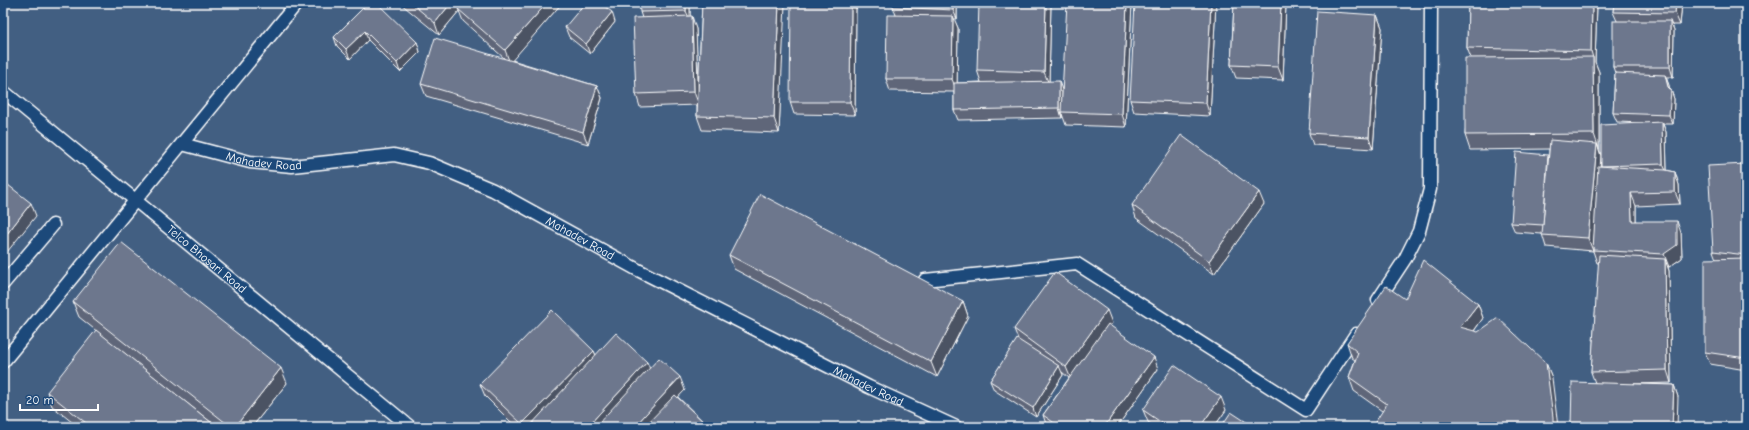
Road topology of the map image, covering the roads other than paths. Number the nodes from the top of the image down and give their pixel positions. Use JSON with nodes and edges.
{"nodes":[{"id":1,"x":297,"y":3,"type":"edge"},
{"id":2,"x":1431,"y":3,"type":"edge"},
{"id":3,"x":3,"y":91,"type":"edge"},
{"id":4,"x":182,"y":144,"type":"junction"},
{"id":5,"x":135,"y":200,"type":"junction"},
{"id":6,"x":53,"y":225,"type":"dead end"},
{"id":7,"x":925,"y":280,"type":"edge"},
{"id":8,"x":3,"y":284,"type":"edge"},
{"id":9,"x":1371,"y":312,"type":"edge"},
{"id":10,"x":1362,"y":325,"type":"edge"},
{"id":11,"x":3,"y":362,"type":"edge"},
{"id":12,"x":410,"y":427,"type":"edge"},
{"id":13,"x":956,"y":427,"type":"edge"}],
"edges":[{"from":1,"to":4,"type":"lane"},
{"from":2,"to":9,"type":"lane"},
{"from":3,"to":5,"type":"lane","name":"Telco Bhosari Road"},
{"from":4,"to":5,"type":"lane"},
{"from":4,"to":13,"type":"lane","name":"Mahadev Road"},
{"from":5,"to":11,"type":"lane"},
{"from":5,"to":12,"type":"lane","name":"Telco Bhosari Road"},
{"from":6,"to":8,"type":"lane"},
{"from":7,"to":10,"type":"lane"}]}
